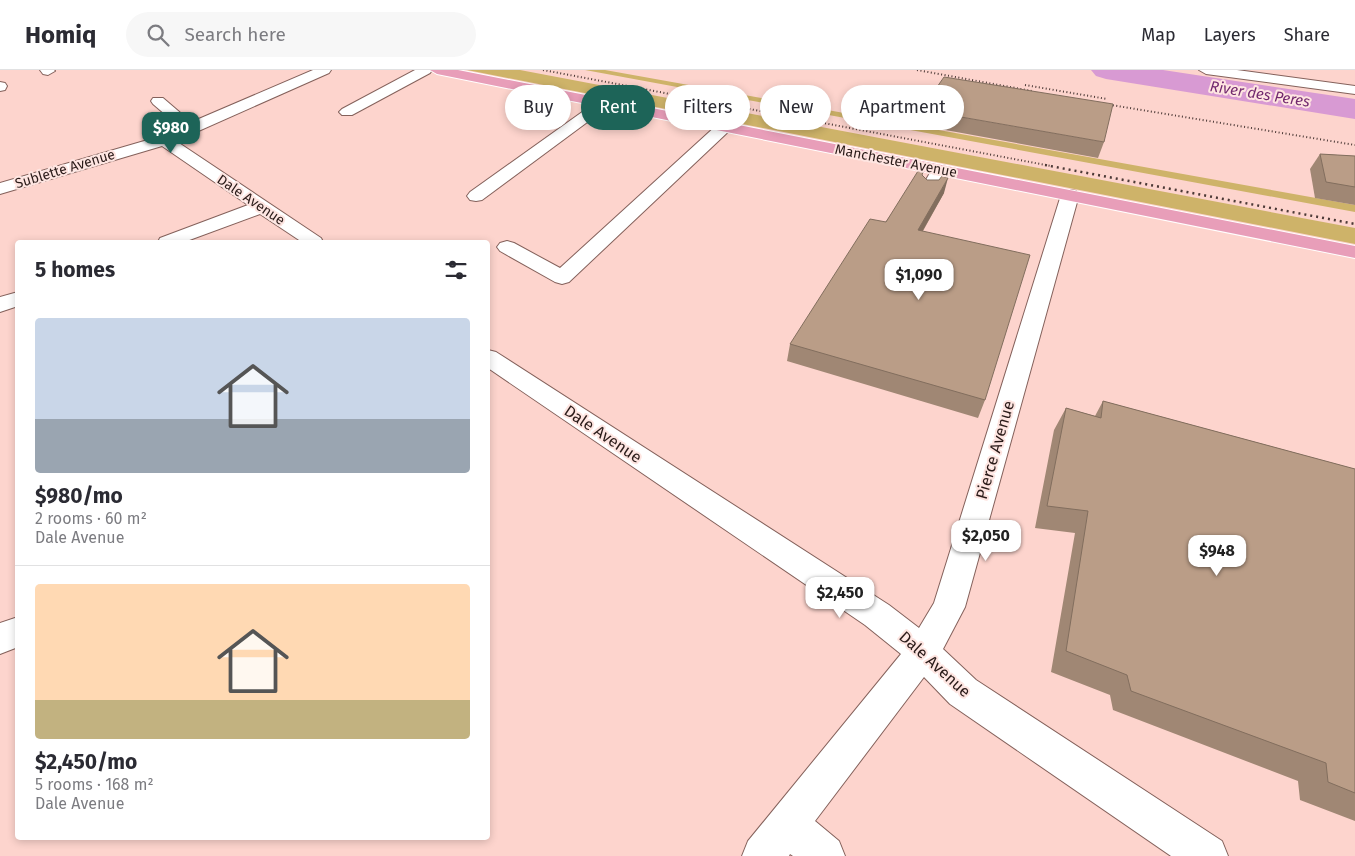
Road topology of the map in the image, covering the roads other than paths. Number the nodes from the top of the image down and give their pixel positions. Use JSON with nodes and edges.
{"nodes":[{"id":1,"x":324,"y":70,"type":"edge"},
{"id":2,"x":425,"y":70,"type":"edge"},
{"id":3,"x":437,"y":70,"type":"edge"},
{"id":4,"x":1206,"y":70,"type":"edge"},
{"id":5,"x":1355,"y":90,"type":"edge"},
{"id":6,"x":581,"y":98,"type":"edge"},
{"id":7,"x":158,"y":101,"type":"dead end"},
{"id":8,"x":347,"y":112,"type":"dead end"},
{"id":9,"x":581,"y":120,"type":"edge"},
{"id":10,"x":194,"y":127,"type":"junction"},
{"id":11,"x":721,"y":130,"type":"edge"},
{"id":12,"x":739,"y":130,"type":"edge"},
{"id":13,"x":164,"y":140,"type":"junction"},
{"id":14,"x":940,"y":170,"type":"junction"},
{"id":15,"x":0,"y":189,"type":"edge"},
{"id":16,"x":929,"y":190,"type":"edge"},
{"id":17,"x":476,"y":196,"type":"dead end"},
{"id":18,"x":1070,"y":196,"type":"junction"},
{"id":19,"x":261,"y":207,"type":"junction"},
{"id":20,"x":172,"y":240,"type":"edge"},
{"id":21,"x":311,"y":240,"type":"edge"},
{"id":22,"x":507,"y":247,"type":"dead end"},
{"id":23,"x":1355,"y":252,"type":"edge"},
{"id":24,"x":15,"y":299,"type":"edge"},
{"id":25,"x":0,"y":305,"type":"edge"},
{"id":26,"x":490,"y":361,"type":"edge"},
{"id":27,"x":15,"y":632,"type":"edge"},
{"id":28,"x":0,"y":640,"type":"edge"},
{"id":29,"x":923,"y":652,"type":"junction"},
{"id":30,"x":788,"y":825,"type":"junction"},
{"id":31,"x":763,"y":856,"type":"edge"},
{"id":32,"x":824,"y":856,"type":"edge"},
{"id":33,"x":1207,"y":856,"type":"edge"}],
"edges":[{"from":1,"to":10,"type":"street","name":"Sublette Avenue"},
{"from":2,"to":8,"type":"street"},
{"from":3,"to":6,"type":"main road","name":"Manchester Avenue"},
{"from":4,"to":5,"type":"street"},
{"from":7,"to":10,"type":"street"},
{"from":9,"to":17,"type":"street"},
{"from":10,"to":13,"type":"street","name":"Sublette Avenue"},
{"from":11,"to":22,"type":"street"},
{"from":12,"to":14,"type":"main road","name":"Manchester Avenue"},
{"from":13,"to":15,"type":"street","name":"Sublette Avenue"},
{"from":13,"to":19,"type":"street","name":"Dale Avenue"},
{"from":14,"to":16,"type":"street"},
{"from":14,"to":18,"type":"main road","name":"Manchester Avenue"},
{"from":18,"to":23,"type":"main road","name":"Manchester Avenue"},
{"from":18,"to":29,"type":"street","name":"Pierce Avenue"},
{"from":19,"to":20,"type":"street"},
{"from":19,"to":21,"type":"street","name":"Dale Avenue"},
{"from":24,"to":25,"type":"street"},
{"from":26,"to":29,"type":"street","name":"Dale Avenue"},
{"from":27,"to":28,"type":"street"},
{"from":29,"to":30,"type":"street","name":"Pierce Avenue"},
{"from":29,"to":33,"type":"street","name":"Dale Avenue"},
{"from":30,"to":31,"type":"street","name":"Pierce Avenue"},
{"from":30,"to":32,"type":"street"}]}
